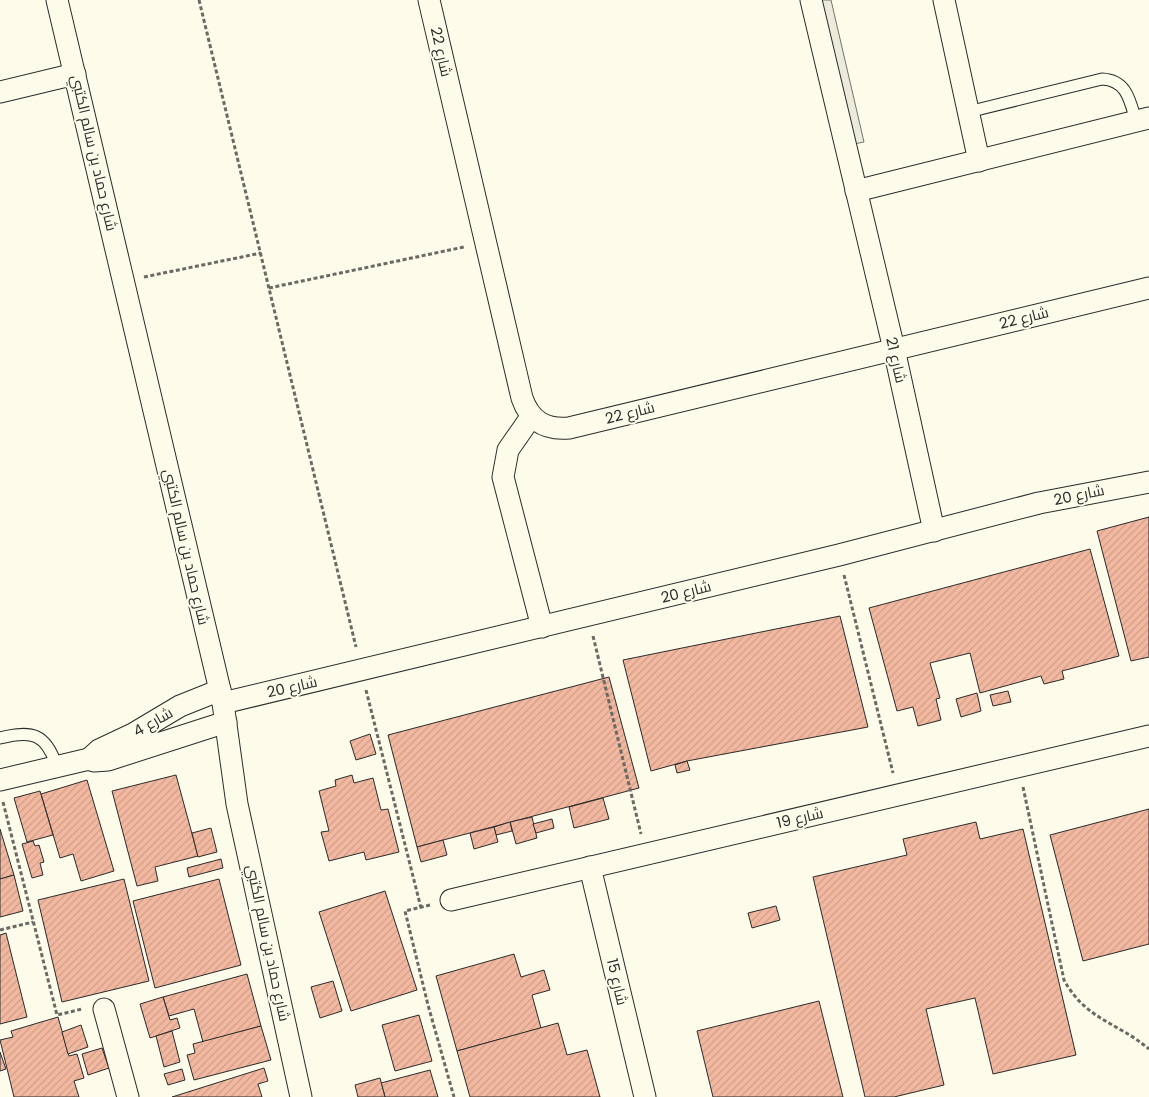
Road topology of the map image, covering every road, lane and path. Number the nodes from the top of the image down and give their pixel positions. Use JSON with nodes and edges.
{"nodes":[{"id":1,"x":57,"y":0,"type":"edge"},
{"id":2,"x":199,"y":0,"type":"edge"},
{"id":3,"x":429,"y":0,"type":"edge"},
{"id":4,"x":811,"y":0,"type":"edge"},
{"id":5,"x":944,"y":0,"type":"edge"},
{"id":6,"x":75,"y":74,"type":"junction"},
{"id":7,"x":0,"y":92,"type":"edge"},
{"id":8,"x":968,"y":112,"type":"junction"},
{"id":9,"x":1143,"y":120,"type":"edge"},
{"id":10,"x":979,"y":161,"type":"junction"},
{"id":11,"x":856,"y":191,"type":"junction"},
{"id":12,"x":486,"y":243,"type":"junction"},
{"id":13,"x":261,"y":253,"type":"junction"},
{"id":14,"x":124,"y":281,"type":"junction"},
{"id":15,"x":269,"y":288,"type":"junction"},
{"id":16,"x":1149,"y":288,"type":"edge"},
{"id":17,"x":894,"y":349,"type":"junction"},
{"id":18,"x":531,"y":417,"type":"junction"},
{"id":19,"x":1149,"y":482,"type":"edge"},
{"id":20,"x":934,"y":531,"type":"junction"},
{"id":21,"x":839,"y":555,"type":"junction"},
{"id":22,"x":588,"y":616,"type":"junction"},
{"id":23,"x":542,"y":627,"type":"junction"},
{"id":24,"x":362,"y":670,"type":"junction"},
{"id":25,"x":223,"y":705,"type":"junction"},
{"id":26,"x":1149,"y":736,"type":"edge"},
{"id":27,"x":0,"y":738,"type":"edge"},
{"id":28,"x":89,"y":759,"type":"junction"},
{"id":29,"x":57,"y":767,"type":"junction"},
{"id":30,"x":1019,"y":767,"type":"junction"},
{"id":31,"x":1,"y":790,"type":"edge"},
{"id":32,"x":899,"y":795,"type":"junction"},
{"id":33,"x":646,"y":854,"type":"junction"},
{"id":34,"x":590,"y":867,"type":"junction"},
{"id":35,"x":451,"y":900,"type":"joint"},
{"id":36,"x":421,"y":908,"type":"junction"},
{"id":37,"x":33,"y":922,"type":"junction"},
{"id":38,"x":0,"y":930,"type":"edge"},
{"id":39,"x":104,"y":1009,"type":"joint"},
{"id":40,"x":1149,"y":1049,"type":"edge"},
{"id":41,"x":128,"y":1097,"type":"edge"},
{"id":42,"x":301,"y":1097,"type":"edge"},
{"id":43,"x":454,"y":1097,"type":"edge"},
{"id":44,"x":645,"y":1097,"type":"edge"}],
"edges":[{"from":1,"to":6,"type":"street","name":"شارع حماد بن سالم الكتبي"},
{"from":2,"to":13,"type":"path"},
{"from":3,"to":12,"type":"street","name":"شارع 22"},
{"from":4,"to":11,"type":"street","name":"شارع 21"},
{"from":5,"to":8,"type":"street"},
{"from":6,"to":7,"type":"street"},
{"from":6,"to":14,"type":"street","name":"شارع حماد بن سالم الكتبي"},
{"from":8,"to":9,"type":"lane"},
{"from":8,"to":10,"type":"street"},
{"from":9,"to":10,"type":"street"},
{"from":10,"to":11,"type":"street"},
{"from":11,"to":17,"type":"street","name":"شارع 21"},
{"from":12,"to":15,"type":"path"},
{"from":12,"to":18,"type":"street","name":"شارع 22"},
{"from":13,"to":14,"type":"path"},
{"from":13,"to":15,"type":"path"},
{"from":14,"to":25,"type":"street","name":"شارع حماد بن سالم الكتبي"},
{"from":15,"to":24,"type":"path"},
{"from":16,"to":17,"type":"street","name":"شارع 22"},
{"from":17,"to":18,"type":"street","name":"شارع 22"},
{"from":17,"to":20,"type":"street","name":"شارع 21"},
{"from":18,"to":23,"type":"street"},
{"from":19,"to":20,"type":"street","name":"شارع 20"},
{"from":20,"to":21,"type":"street","name":"شارع 20"},
{"from":21,"to":22,"type":"street","name":"شارع 20"},
{"from":21,"to":32,"type":"path"},
{"from":22,"to":23,"type":"street","name":"شارع 20"},
{"from":22,"to":33,"type":"path"},
{"from":23,"to":24,"type":"street","name":"شارع 20"},
{"from":24,"to":25,"type":"street","name":"شارع 20"},
{"from":24,"to":36,"type":"path"},
{"from":25,"to":28,"type":"street","name":"شارع 4"},
{"from":25,"to":28,"type":"street","name":"شارع 4"},
{"from":25,"to":42,"type":"street","name":"شارع حماد بن سالم الكتبي"},
{"from":26,"to":30,"type":"street","name":"شارع 19"},
{"from":27,"to":29,"type":"lane"},
{"from":28,"to":29,"type":"street","name":"شارع 4"},
{"from":29,"to":31,"type":"street","name":"شارع 4"},
{"from":30,"to":32,"type":"street","name":"شارع 19"},
{"from":30,"to":40,"type":"path"},
{"from":31,"to":37,"type":"path"},
{"from":32,"to":33,"type":"street","name":"شارع 19"},
{"from":33,"to":34,"type":"street","name":"شارع 19"},
{"from":34,"to":35,"type":"street","name":"شارع 19"},
{"from":34,"to":44,"type":"street","name":"شارع 15"},
{"from":35,"to":36,"type":"path"},
{"from":36,"to":43,"type":"path"},
{"from":37,"to":38,"type":"path"},
{"from":37,"to":39,"type":"path"},
{"from":39,"to":41,"type":"street"}]}
